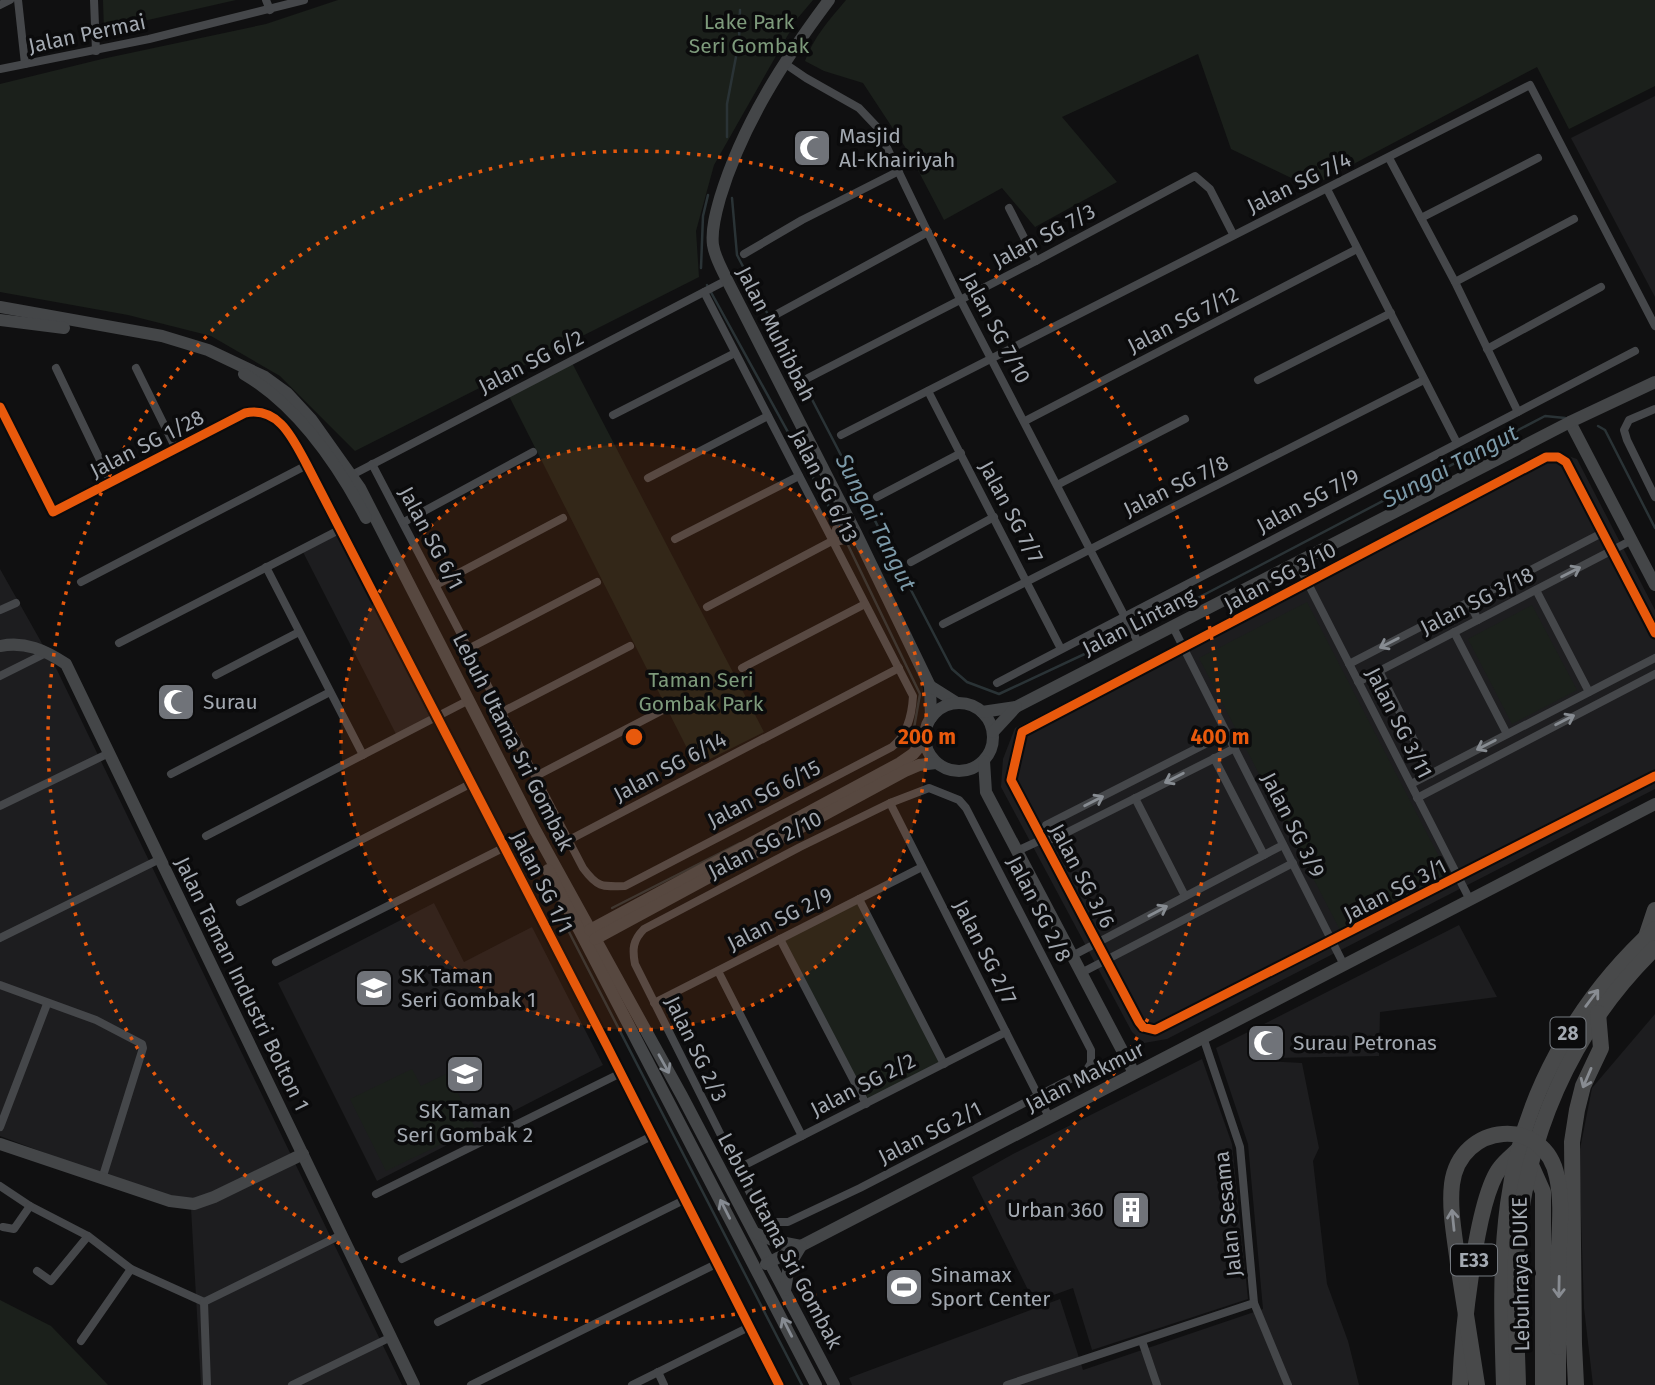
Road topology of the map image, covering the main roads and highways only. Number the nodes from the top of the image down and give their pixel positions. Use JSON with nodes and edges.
{"nodes":[{"id":1,"x":1655,"y":910,"type":"edge"},
{"id":2,"x":1652,"y":938,"type":"edge"},
{"id":3,"x":1598,"y":1013,"type":"junction"},
{"id":4,"x":1521,"y":1147,"type":"junction"},
{"id":5,"x":1531,"y":1165,"type":"junction"},
{"id":6,"x":1513,"y":1223,"type":"junction"},
{"id":7,"x":1460,"y":1385,"type":"edge"},
{"id":8,"x":1477,"y":1385,"type":"edge"},
{"id":9,"x":1504,"y":1385,"type":"edge"},
{"id":10,"x":1518,"y":1385,"type":"edge"},
{"id":11,"x":1543,"y":1385,"type":"edge"},
{"id":12,"x":1558,"y":1385,"type":"edge"},
{"id":13,"x":1576,"y":1385,"type":"edge"}],
"edges":[{"from":1,"to":2,"type":"highway"},
{"from":2,"to":3,"type":"highway","number":"28"},
{"from":4,"to":2,"type":"highway","number":"28","one_way":true},
{"from":3,"to":5,"type":"highway","number":"28"},
{"from":3,"to":13,"type":"highway","one_way":true},
{"from":4,"to":6,"type":"highway","number":"28"},
{"from":4,"to":7,"type":"highway","name":"Lebuhraya DUKE","number":"E33"},
{"from":5,"to":6,"type":"highway","number":"28"},
{"from":5,"to":11,"type":"highway","name":"Lebuhraya DUKE"},
{"from":6,"to":9,"type":"highway","number":"28"},
{"from":6,"to":10,"type":"highway","number":"28"},
{"from":8,"to":12,"type":"highway","one_way":true,"bridge":true}]}
